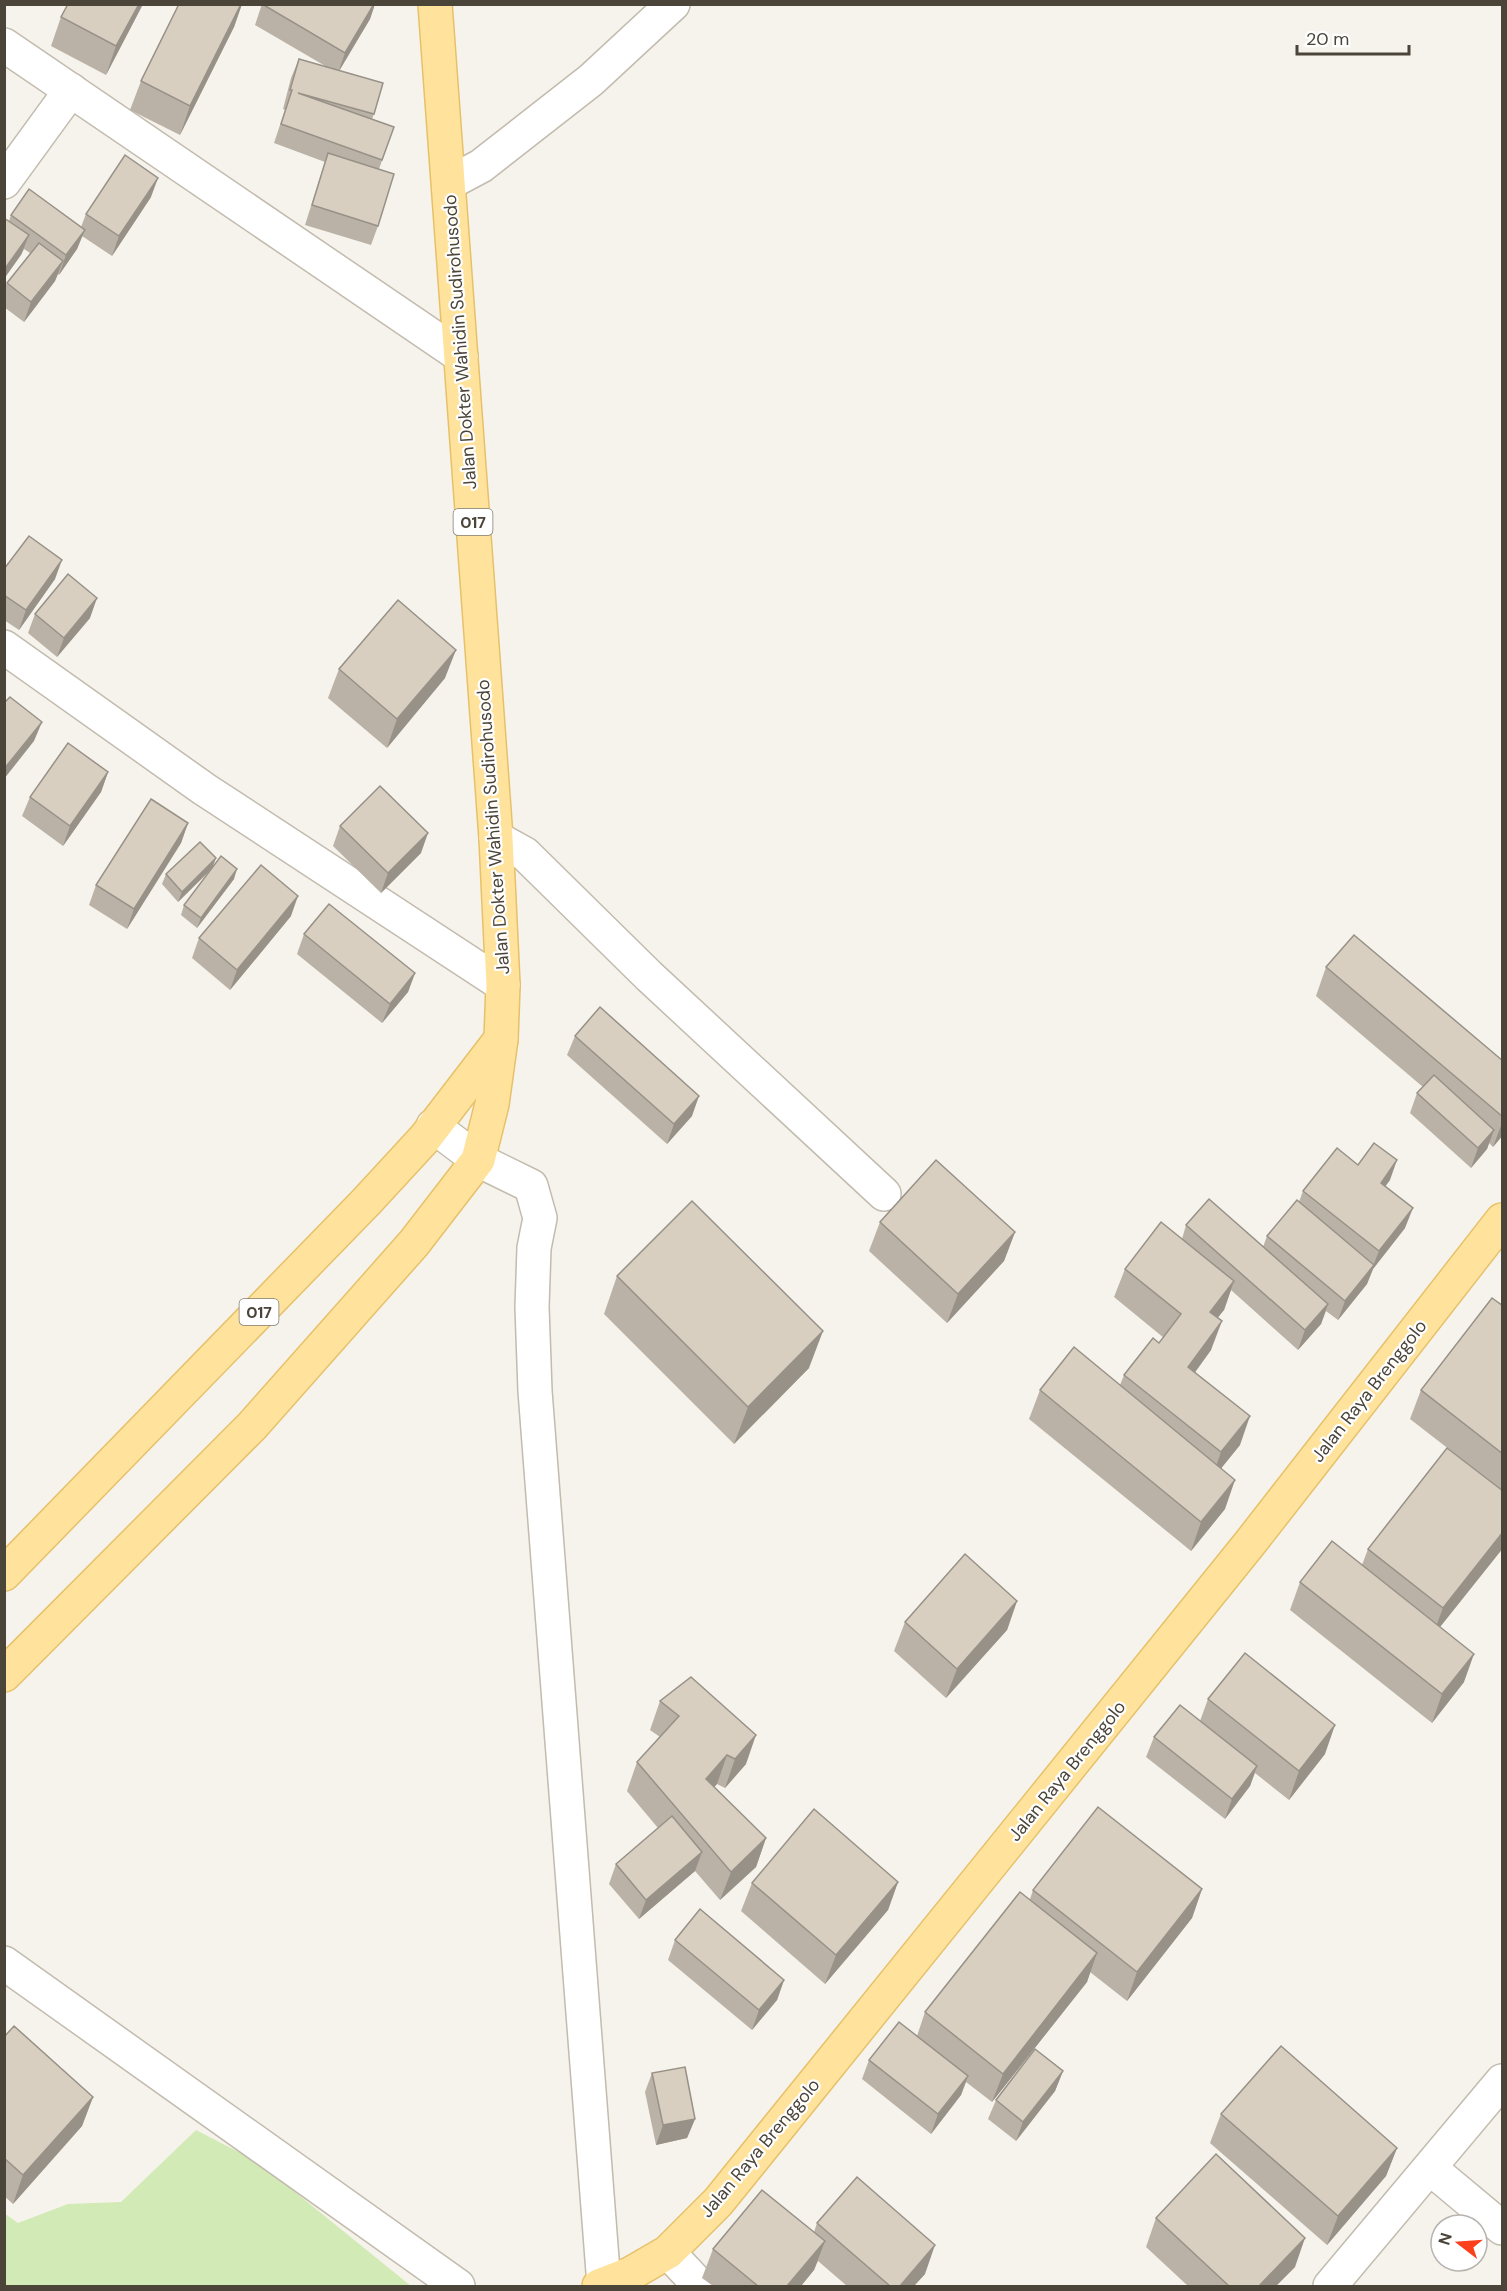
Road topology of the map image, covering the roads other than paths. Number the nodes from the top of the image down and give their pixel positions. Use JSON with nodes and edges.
{"nodes":[{"id":1,"x":435,"y":4,"type":"edge"},
{"id":2,"x":673,"y":4,"type":"edge"},
{"id":3,"x":4,"y":45,"type":"edge"},
{"id":4,"x":71,"y":90,"type":"junction"},
{"id":5,"x":4,"y":182,"type":"edge"},
{"id":6,"x":449,"y":183,"type":"junction"},
{"id":7,"x":461,"y":356,"type":"junction"},
{"id":8,"x":4,"y":647,"type":"edge"},
{"id":9,"x":495,"y":838,"type":"junction"},
{"id":10,"x":503,"y":985,"type":"junction"},
{"id":11,"x":501,"y":1039,"type":"junction"},
{"id":12,"x":432,"y":1126,"type":"junction"},
{"id":13,"x":478,"y":1160,"type":"junction"},
{"id":14,"x":884,"y":1194,"type":"dead end"},
{"id":15,"x":1503,"y":1220,"type":"edge"},
{"id":16,"x":4,"y":1574,"type":"edge"},
{"id":17,"x":4,"y":1675,"type":"edge"},
{"id":18,"x":4,"y":1963,"type":"edge"},
{"id":19,"x":1503,"y":2081,"type":"edge"},
{"id":20,"x":1430,"y":2168,"type":"junction"},
{"id":21,"x":1503,"y":2228,"type":"edge"},
{"id":22,"x":668,"y":2252,"type":"junction"},
{"id":23,"x":458,"y":2286,"type":"edge"},
{"id":24,"x":601,"y":2286,"type":"edge"},
{"id":25,"x":700,"y":2286,"type":"edge"},
{"id":26,"x":1330,"y":2286,"type":"edge"}],
"edges":[{"from":1,"to":6,"type":"main road","name":"Jalan Dokter Wahidin Sudirohusodo","number":"017"},
{"from":2,"to":6,"type":"street"},
{"from":3,"to":4,"type":"street"},
{"from":4,"to":5,"type":"street"},
{"from":4,"to":7,"type":"street"},
{"from":6,"to":7,"type":"main road","name":"Jalan Dokter Wahidin Sudirohusodo","number":"017"},
{"from":7,"to":9,"type":"main road","name":"Jalan Dokter Wahidin Sudirohusodo","number":"017"},
{"from":8,"to":10,"type":"street"},
{"from":9,"to":10,"type":"main road","name":"Jalan Dokter Wahidin Sudirohusodo","number":"017"},
{"from":9,"to":14,"type":"street"},
{"from":10,"to":11,"type":"main road","name":"Jalan Dokter Wahidin Sudirohusodo","number":"017"},
{"from":11,"to":12,"type":"main road","number":"017"},
{"from":11,"to":13,"type":"main road","number":"017"},
{"from":12,"to":13,"type":"street"},
{"from":12,"to":16,"type":"main road","number":"017"},
{"from":13,"to":17,"type":"main road","number":"017"},
{"from":13,"to":24,"type":"street"},
{"from":15,"to":22,"type":"main road","name":"Jalan Raya Brenggolo"},
{"from":18,"to":23,"type":"street"},
{"from":19,"to":20,"type":"street"},
{"from":20,"to":21,"type":"street"},
{"from":20,"to":26,"type":"street"},
{"from":22,"to":24,"type":"main road","name":"Jalan Raya Brenggolo"},
{"from":22,"to":25,"type":"street"}]}
